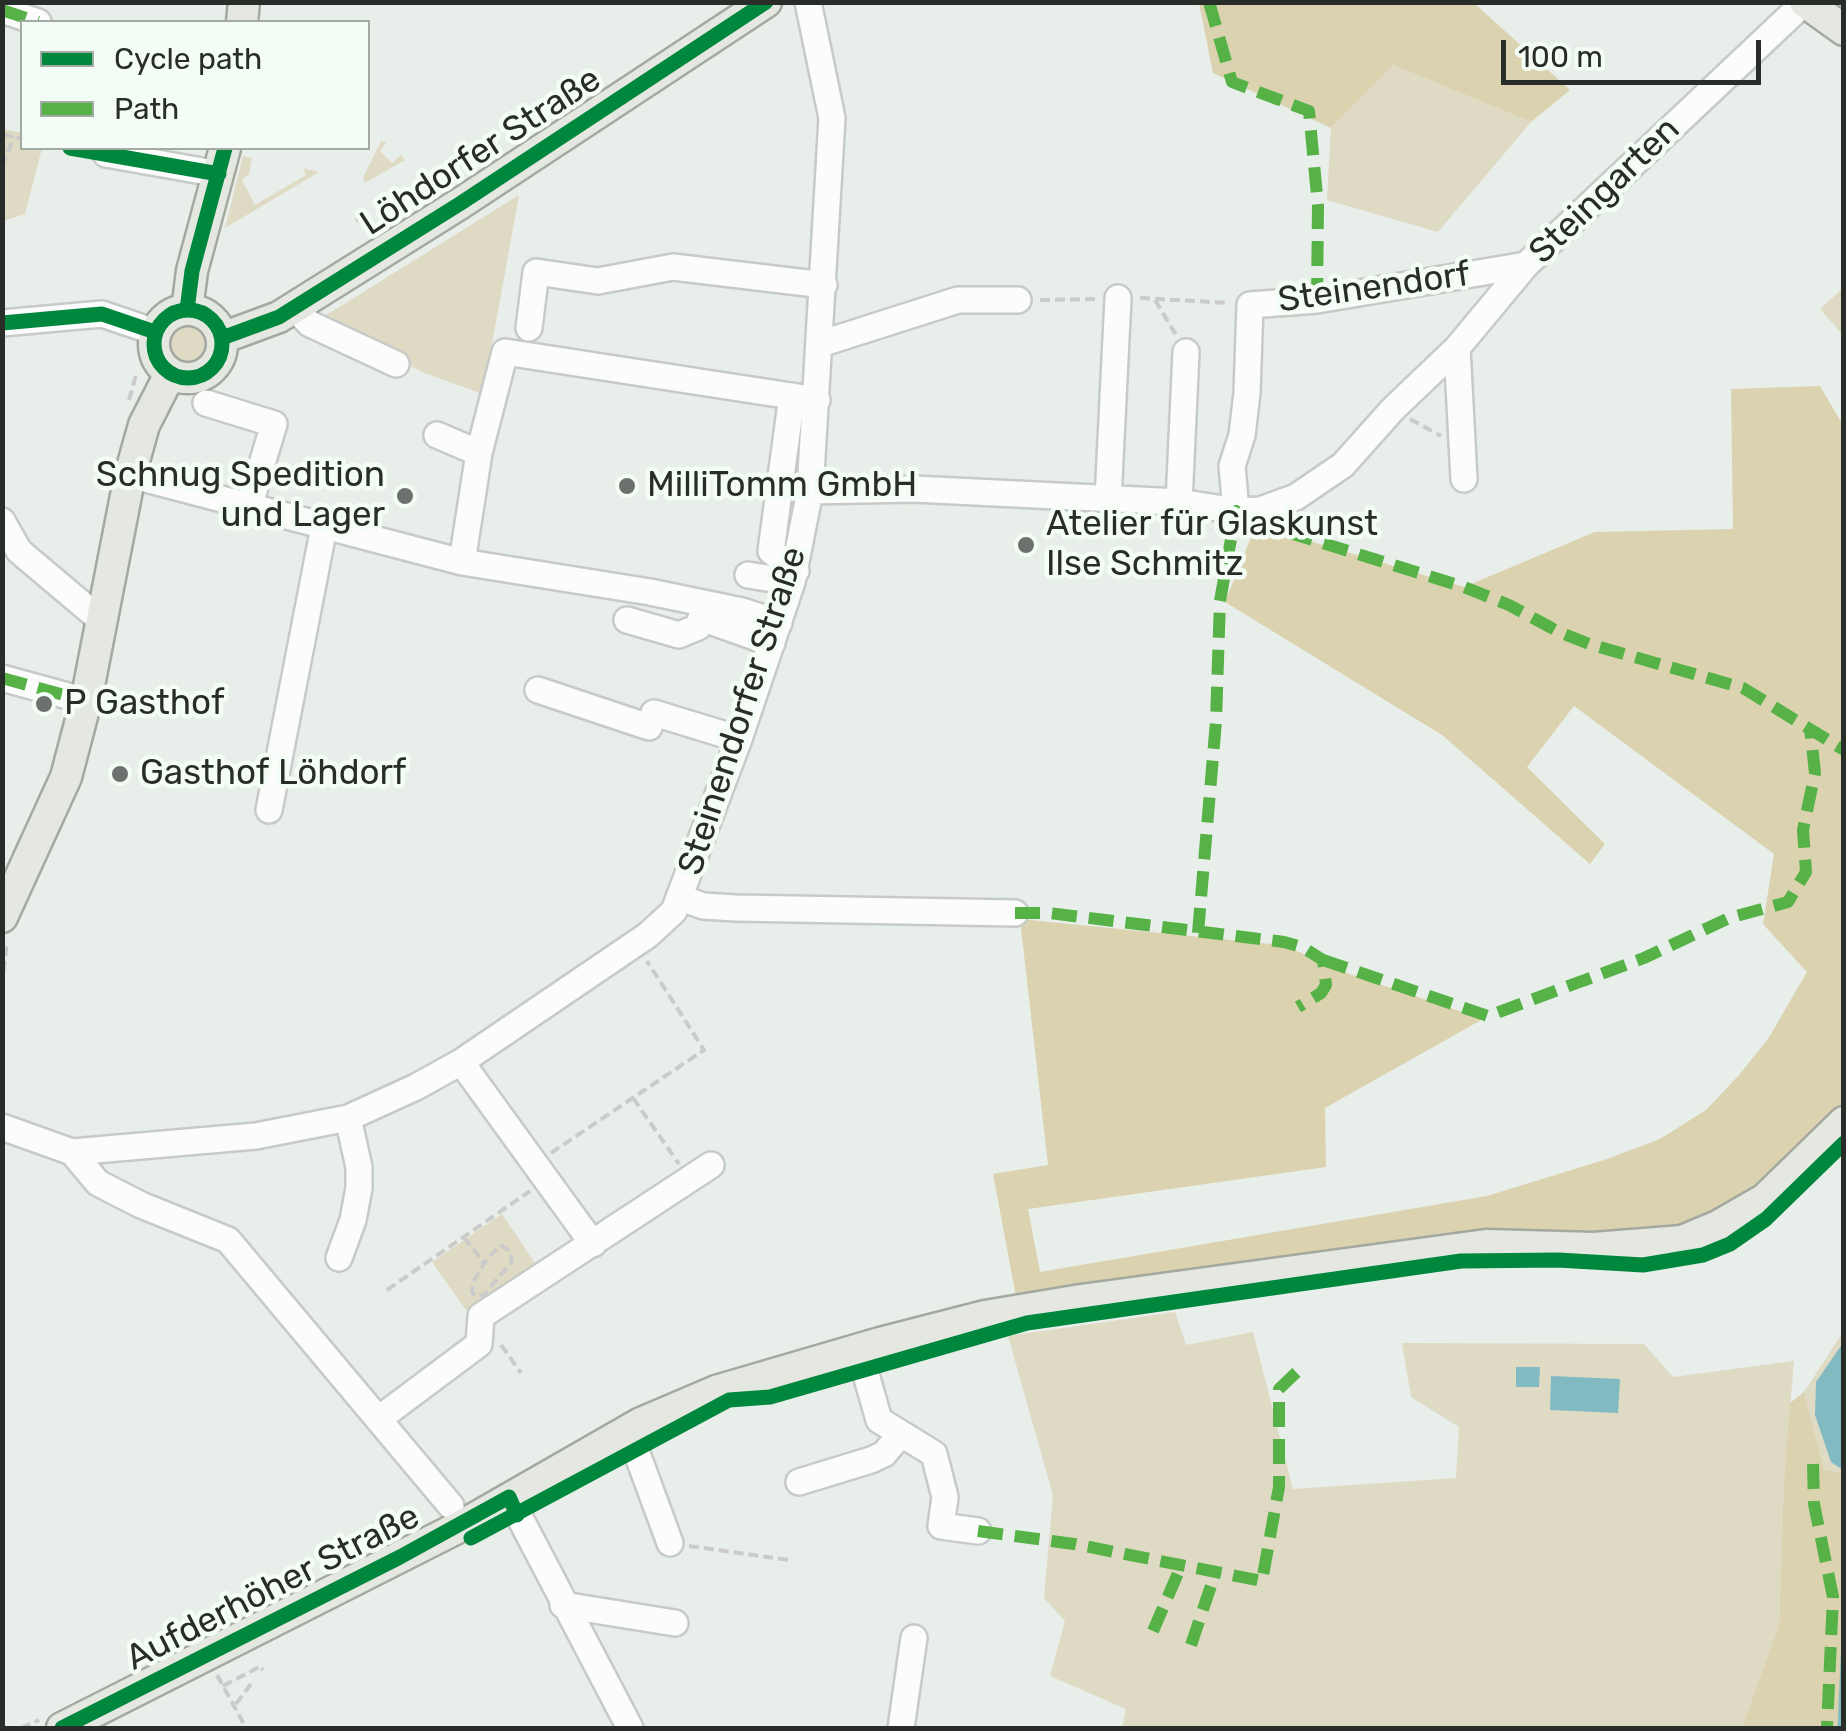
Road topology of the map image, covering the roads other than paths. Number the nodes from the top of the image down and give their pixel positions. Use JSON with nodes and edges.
{"nodes":[{"id":1,"x":766,"y":2,"type":"edge"},
{"id":2,"x":808,"y":2,"type":"edge"},
{"id":3,"x":1806,"y":2,"type":"edge"},
{"id":4,"x":2,"y":10,"type":"edge"},
{"id":5,"x":32,"y":20,"type":"edge"},
{"id":6,"x":1844,"y":30,"type":"edge"},
{"id":7,"x":106,"y":154,"type":"dead end"},
{"id":8,"x":222,"y":161,"type":"edge"},
{"id":9,"x":1526,"y":265,"type":"junction"},
{"id":10,"x":824,"y":285,"type":"junction"},
{"id":11,"x":1118,"y":298,"type":"road end"},
{"id":12,"x":1018,"y":300,"type":"road end"},
{"id":13,"x":294,"y":308,"type":"junction"},
{"id":14,"x":187,"y":310,"type":"junction"},
{"id":15,"x":2,"y":323,"type":"edge"},
{"id":16,"x":529,"y":328,"type":"dead end"},
{"id":17,"x":155,"y":332,"type":"junction"},
{"id":18,"x":222,"y":338,"type":"junction"},
{"id":19,"x":820,"y":344,"type":"junction"},
{"id":20,"x":1457,"y":348,"type":"junction"},
{"id":21,"x":1186,"y":352,"type":"road end"},
{"id":22,"x":396,"y":364,"type":"dead end"},
{"id":23,"x":170,"y":374,"type":"junction"},
{"id":24,"x":805,"y":398,"type":"junction"},
{"id":25,"x":206,"y":403,"type":"dead end"},
{"id":26,"x":437,"y":434,"type":"dead end"},
{"id":27,"x":479,"y":454,"type":"junction"},
{"id":28,"x":130,"y":475,"type":"junction"},
{"id":29,"x":1464,"y":479,"type":"dead end"},
{"id":30,"x":810,"y":490,"type":"junction"},
{"id":31,"x":1108,"y":500,"type":"junction"},
{"id":32,"x":1179,"y":502,"type":"junction"},
{"id":33,"x":250,"y":506,"type":"junction"},
{"id":34,"x":1236,"y":511,"type":"junction"},
{"id":35,"x":2,"y":521,"type":"edge"},
{"id":36,"x":324,"y":527,"type":"junction"},
{"id":37,"x":462,"y":562,"type":"junction"},
{"id":38,"x":748,"y":575,"type":"dead end"},
{"id":39,"x":794,"y":576,"type":"junction"},
{"id":40,"x":102,"y":620,"type":"junction"},
{"id":41,"x":626,"y":620,"type":"dead end"},
{"id":42,"x":775,"y":633,"type":"junction"},
{"id":43,"x":2,"y":678,"type":"edge"},
{"id":44,"x":538,"y":690,"type":"dead end"},
{"id":45,"x":86,"y":701,"type":"junction"},
{"id":46,"x":739,"y":739,"type":"junction"},
{"id":47,"x":269,"y":810,"type":"dead end"},
{"id":48,"x":681,"y":898,"type":"junction"},
{"id":49,"x":1016,"y":913,"type":"dead end"},
{"id":50,"x":2,"y":916,"type":"edge"},
{"id":51,"x":461,"y":1062,"type":"junction"},
{"id":52,"x":348,"y":1118,"type":"junction"},
{"id":53,"x":1844,"y":1122,"type":"edge"},
{"id":54,"x":2,"y":1128,"type":"edge"},
{"id":55,"x":72,"y":1152,"type":"junction"},
{"id":56,"x":700,"y":1172,"type":"road end"},
{"id":57,"x":593,"y":1244,"type":"junction"},
{"id":58,"x":339,"y":1258,"type":"dead end"},
{"id":59,"x":859,"y":1350,"type":"junction"},
{"id":60,"x":380,"y":1418,"type":"junction"},
{"id":61,"x":628,"y":1430,"type":"junction"},
{"id":62,"x":900,"y":1435,"type":"junction"},
{"id":63,"x":799,"y":1482,"type":"dead end"},
{"id":64,"x":508,"y":1497,"type":"junction"},
{"id":65,"x":451,"y":1506,"type":"dead end"},
{"id":66,"x":978,"y":1532,"type":"dead end"},
{"id":67,"x":670,"y":1543,"type":"road end"},
{"id":68,"x":563,"y":1605,"type":"junction"},
{"id":69,"x":675,"y":1623,"type":"dead end"},
{"id":70,"x":914,"y":1638,"type":"dead end"},
{"id":71,"x":62,"y":1728,"type":"edge"},
{"id":72,"x":630,"y":1728,"type":"edge"},
{"id":73,"x":901,"y":1728,"type":"edge"}],
"edges":[{"from":1,"to":13,"type":"main road","name":"Löhdorfer Straße"},
{"from":2,"to":10,"type":"street","name":"Steinendorfer Straße"},
{"from":3,"to":6,"type":"main road"},
{"from":3,"to":9,"type":"street","name":"Steingarten"},
{"from":4,"to":5,"type":"street"},
{"from":7,"to":8,"type":"street"},
{"from":8,"to":14,"type":"main road"},
{"from":9,"to":20,"type":"street","name":"Steingarten"},
{"from":9,"to":34,"type":"street","name":"Steinendorf"},
{"from":10,"to":16,"type":"street"},
{"from":10,"to":19,"type":"street","name":"Steinendorfer Straße"},
{"from":11,"to":31,"type":"street"},
{"from":12,"to":19,"type":"street"},
{"from":13,"to":18,"type":"main road","name":"Löhdorfer Straße"},
{"from":13,"to":22,"type":"street"},
{"from":14,"to":17,"type":"main road"},
{"from":14,"to":18,"type":"main road"},
{"from":15,"to":17,"type":"street"},
{"from":17,"to":23,"type":"main road"},
{"from":18,"to":23,"type":"main road"},
{"from":19,"to":24,"type":"street","name":"Steinendorfer Straße"},
{"from":20,"to":29,"type":"street"},
{"from":20,"to":34,"type":"street","name":"Steingarten"},
{"from":21,"to":32,"type":"street"},
{"from":23,"to":28,"type":"main road"},
{"from":24,"to":27,"type":"street"},
{"from":24,"to":30,"type":"street","name":"Steinendorfer Straße"},
{"from":24,"to":39,"type":"street"},
{"from":25,"to":33,"type":"street"},
{"from":26,"to":27,"type":"street"},
{"from":27,"to":37,"type":"street"},
{"from":28,"to":33,"type":"street"},
{"from":28,"to":40,"type":"main road"},
{"from":30,"to":31,"type":"street","name":"Steingarten"},
{"from":30,"to":39,"type":"street","name":"Steinendorfer Straße"},
{"from":31,"to":32,"type":"street","name":"Steingarten"},
{"from":32,"to":34,"type":"street","name":"Steingarten"},
{"from":33,"to":36,"type":"street"},
{"from":35,"to":40,"type":"street"},
{"from":36,"to":37,"type":"street"},
{"from":36,"to":47,"type":"street"},
{"from":37,"to":42,"type":"street"},
{"from":38,"to":39,"type":"street"},
{"from":39,"to":42,"type":"street","name":"Steinendorfer Straße"},
{"from":40,"to":45,"type":"main road"},
{"from":41,"to":42,"type":"street"},
{"from":42,"to":46,"type":"street","name":"Steinendorfer Straße"},
{"from":43,"to":45,"type":"street"},
{"from":44,"to":46,"type":"street"},
{"from":45,"to":50,"type":"main road"},
{"from":46,"to":48,"type":"street","name":"Steinendorfer Straße"},
{"from":48,"to":49,"type":"street","name":"Steinendorfer Straße"},
{"from":48,"to":51,"type":"street","name":"Steinendorfer Straße"},
{"from":51,"to":52,"type":"street","name":"Steinendorfer Straße"},
{"from":51,"to":57,"type":"street"},
{"from":52,"to":55,"type":"street","name":"Steinendorfer Straße"},
{"from":52,"to":58,"type":"street"},
{"from":53,"to":59,"type":"main road","name":"Aufderhöher Straße"},
{"from":54,"to":55,"type":"street","name":"Steinendorfer Straße"},
{"from":55,"to":60,"type":"street"},
{"from":56,"to":57,"type":"street"},
{"from":57,"to":60,"type":"street"},
{"from":59,"to":61,"type":"main road","name":"Aufderhöher Straße"},
{"from":59,"to":62,"type":"street"},
{"from":60,"to":65,"type":"street"},
{"from":61,"to":64,"type":"main road","name":"Aufderhöher Straße"},
{"from":61,"to":67,"type":"street"},
{"from":62,"to":63,"type":"street"},
{"from":62,"to":66,"type":"street"},
{"from":64,"to":68,"type":"street"},
{"from":64,"to":71,"type":"main road","name":"Aufderhöher Straße"},
{"from":68,"to":69,"type":"street"},
{"from":68,"to":72,"type":"street"},
{"from":70,"to":73,"type":"street"}]}
